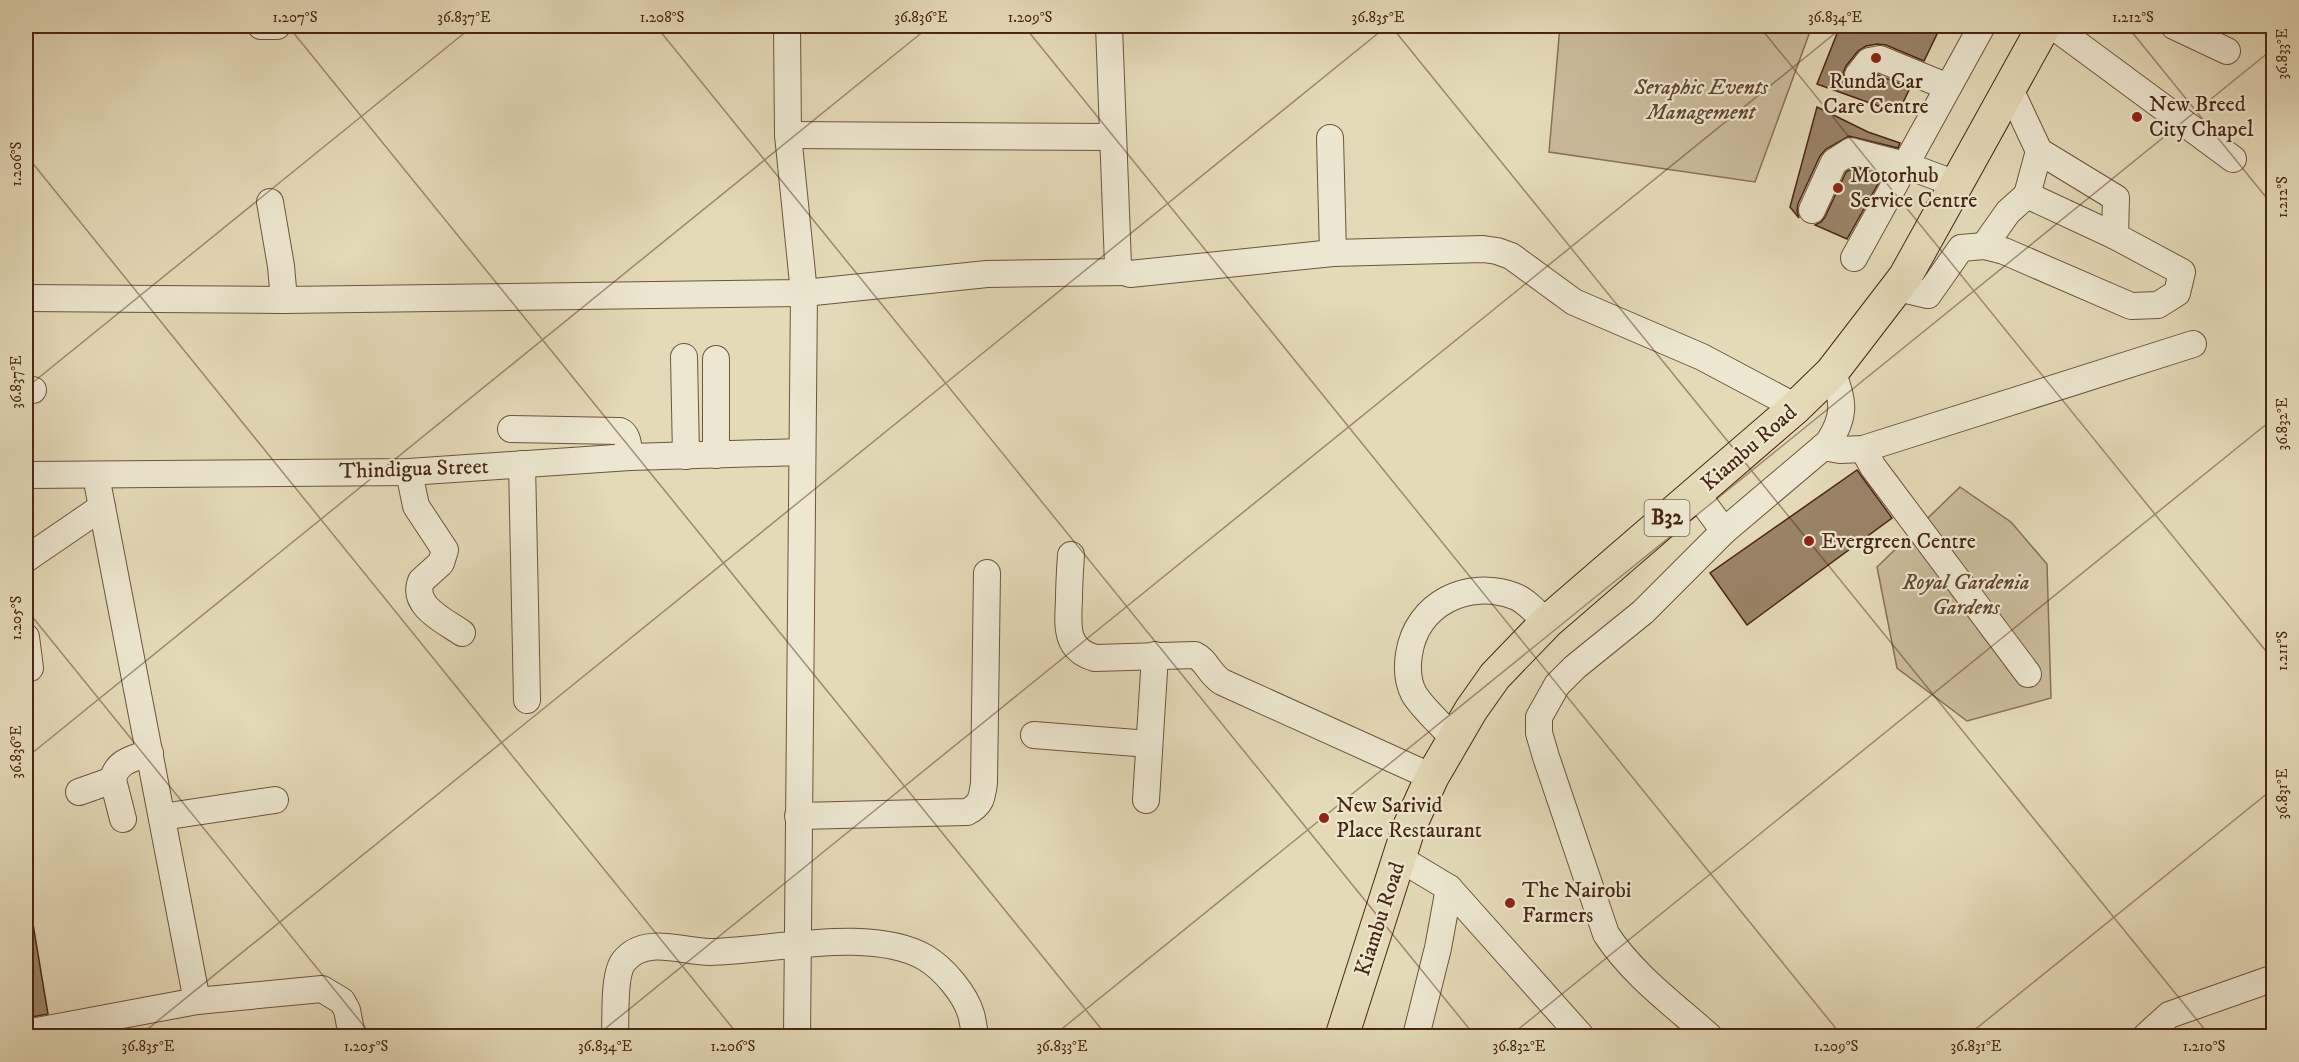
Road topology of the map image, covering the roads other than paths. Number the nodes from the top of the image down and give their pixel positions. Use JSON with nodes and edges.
{"nodes":[{"id":1,"x":261,"y":26,"type":"edge"},
{"id":2,"x":278,"y":26,"type":"edge"},
{"id":3,"x":787,"y":26,"type":"edge"},
{"id":4,"x":1109,"y":26,"type":"edge"},
{"id":5,"x":1982,"y":26,"type":"edge"},
{"id":6,"x":2044,"y":26,"type":"edge"},
{"id":7,"x":2053,"y":26,"type":"edge"},
{"id":8,"x":2174,"y":26,"type":"edge"},
{"id":9,"x":2227,"y":51,"type":"dead end"},
{"id":10,"x":1858,"y":75,"type":"dead end"},
{"id":11,"x":1948,"y":87,"type":"junction"},
{"id":12,"x":2010,"y":87,"type":"junction"},
{"id":13,"x":788,"y":135,"type":"junction"},
{"id":14,"x":1113,"y":137,"type":"junction"},
{"id":15,"x":1330,"y":138,"type":"dead end"},
{"id":16,"x":2039,"y":151,"type":"junction"},
{"id":17,"x":2234,"y":159,"type":"dead end"},
{"id":18,"x":1905,"y":165,"type":"junction"},
{"id":19,"x":1956,"y":184,"type":"junction"},
{"id":20,"x":2027,"y":195,"type":"junction"},
{"id":21,"x":270,"y":202,"type":"dead end"},
{"id":22,"x":1812,"y":210,"type":"dead end"},
{"id":23,"x":2115,"y":237,"type":"junction"},
{"id":24,"x":1984,"y":246,"type":"junction"},
{"id":25,"x":1333,"y":253,"type":"junction"},
{"id":26,"x":1854,"y":258,"type":"dead end"},
{"id":27,"x":1124,"y":272,"type":"junction"},
{"id":28,"x":1898,"y":288,"type":"junction"},
{"id":29,"x":804,"y":293,"type":"junction"},
{"id":30,"x":26,"y":298,"type":"edge"},
{"id":31,"x":284,"y":300,"type":"junction"},
{"id":32,"x":2193,"y":344,"type":"dead end"},
{"id":33,"x":684,"y":357,"type":"dead end"},
{"id":34,"x":716,"y":359,"type":"dead end"},
{"id":35,"x":1832,"y":372,"type":"junction"},
{"id":36,"x":1796,"y":407,"type":"junction"},
{"id":37,"x":511,"y":429,"type":"dead end"},
{"id":38,"x":1823,"y":447,"type":"junction"},
{"id":39,"x":1863,"y":448,"type":"junction"},
{"id":40,"x":802,"y":452,"type":"junction"},
{"id":41,"x":716,"y":455,"type":"junction"},
{"id":42,"x":686,"y":456,"type":"junction"},
{"id":43,"x":630,"y":457,"type":"junction"},
{"id":44,"x":522,"y":464,"type":"junction"},
{"id":45,"x":409,"y":472,"type":"junction"},
{"id":46,"x":26,"y":475,"type":"edge"},
{"id":47,"x":96,"y":476,"type":"junction"},
{"id":48,"x":1696,"y":493,"type":"junction"},
{"id":49,"x":102,"y":507,"type":"junction"},
{"id":50,"x":1724,"y":531,"type":"junction"},
{"id":51,"x":1071,"y":555,"type":"dead end"},
{"id":52,"x":26,"y":559,"type":"edge"},
{"id":53,"x":987,"y":573,"type":"dead end"},
{"id":54,"x":1547,"y":622,"type":"junction"},
{"id":55,"x":462,"y":633,"type":"dead end"},
{"id":56,"x":26,"y":637,"type":"edge"},
{"id":57,"x":1155,"y":655,"type":"junction"},
{"id":58,"x":30,"y":668,"type":"dead end"},
{"id":59,"x":2028,"y":674,"type":"dead end"},
{"id":60,"x":526,"y":700,"type":"dead end"},
{"id":61,"x":1034,"y":735,"type":"dead end"},
{"id":62,"x":1454,"y":739,"type":"junction"},
{"id":63,"x":1149,"y":744,"type":"junction"},
{"id":64,"x":150,"y":753,"type":"junction"},
{"id":65,"x":1431,"y":777,"type":"junction"},
{"id":66,"x":113,"y":780,"type":"junction"},
{"id":67,"x":79,"y":792,"type":"dead end"},
{"id":68,"x":275,"y":800,"type":"dead end"},
{"id":69,"x":1146,"y":800,"type":"dead end"},
{"id":70,"x":798,"y":816,"type":"junction"},
{"id":71,"x":162,"y":817,"type":"junction"},
{"id":72,"x":123,"y":819,"type":"dead end"},
{"id":73,"x":1399,"y":858,"type":"junction"},
{"id":74,"x":1449,"y":888,"type":"junction"},
{"id":75,"x":796,"y":946,"type":"junction"},
{"id":76,"x":2274,"y":978,"type":"edge"},
{"id":77,"x":197,"y":1000,"type":"junction"},
{"id":78,"x":26,"y":1033,"type":"edge"},
{"id":79,"x":351,"y":1036,"type":"edge"},
{"id":80,"x":615,"y":1036,"type":"edge"},
{"id":81,"x":796,"y":1036,"type":"edge"},
{"id":82,"x":975,"y":1036,"type":"edge"},
{"id":83,"x":1342,"y":1036,"type":"edge"},
{"id":84,"x":1416,"y":1036,"type":"edge"},
{"id":85,"x":1581,"y":1036,"type":"edge"},
{"id":86,"x":1709,"y":1036,"type":"edge"},
{"id":87,"x":2146,"y":1036,"type":"edge"}],
"edges":[{"from":1,"to":2,"type":"street"},
{"from":3,"to":13,"type":"street"},
{"from":4,"to":14,"type":"street"},
{"from":5,"to":11,"type":"street"},
{"from":6,"to":12,"type":"highway","name":"Kiambu Road","number":"B32"},
{"from":7,"to":17,"type":"street"},
{"from":8,"to":9,"type":"street"},
{"from":10,"to":11,"type":"street"},
{"from":11,"to":18,"type":"street"},
{"from":12,"to":16,"type":"street"},
{"from":12,"to":19,"type":"highway","name":"Kiambu Road","number":"B32"},
{"from":13,"to":14,"type":"street"},
{"from":13,"to":29,"type":"street"},
{"from":14,"to":27,"type":"street"},
{"from":15,"to":25,"type":"street"},
{"from":16,"to":20,"type":"street"},
{"from":16,"to":23,"type":"street"},
{"from":18,"to":19,"type":"street"},
{"from":18,"to":22,"type":"street"},
{"from":18,"to":26,"type":"street"},
{"from":19,"to":28,"type":"highway","name":"Kiambu Road","number":"B32"},
{"from":20,"to":23,"type":"street"},
{"from":20,"to":24,"type":"street"},
{"from":21,"to":31,"type":"street"},
{"from":23,"to":24,"type":"street"},
{"from":24,"to":28,"type":"street"},
{"from":25,"to":27,"type":"street"},
{"from":25,"to":36,"type":"street"},
{"from":27,"to":29,"type":"street"},
{"from":28,"to":35,"type":"highway","name":"Kiambu Road","number":"B32"},
{"from":29,"to":31,"type":"street"},
{"from":29,"to":40,"type":"street"},
{"from":30,"to":31,"type":"street"},
{"from":32,"to":39,"type":"street"},
{"from":33,"to":42,"type":"street"},
{"from":34,"to":41,"type":"street"},
{"from":35,"to":36,"type":"highway","name":"Kiambu Road","number":"B32"},
{"from":35,"to":38,"type":"street"},
{"from":36,"to":48,"type":"highway","name":"Kiambu Road","number":"B32"},
{"from":37,"to":43,"type":"street"},
{"from":38,"to":39,"type":"street"},
{"from":38,"to":50,"type":"street"},
{"from":39,"to":59,"type":"street"},
{"from":40,"to":41,"type":"street","name":"Thindigua Street"},
{"from":40,"to":70,"type":"street"},
{"from":41,"to":42,"type":"street","name":"Thindigua Street"},
{"from":42,"to":43,"type":"street","name":"Thindigua Street"},
{"from":43,"to":44,"type":"street","name":"Thindigua Street"},
{"from":44,"to":45,"type":"street","name":"Thindigua Street"},
{"from":44,"to":60,"type":"street"},
{"from":45,"to":47,"type":"street","name":"Thindigua Street"},
{"from":45,"to":55,"type":"street"},
{"from":46,"to":47,"type":"street","name":"Thindigua Street"},
{"from":47,"to":49,"type":"street"},
{"from":48,"to":50,"type":"street"},
{"from":48,"to":54,"type":"highway","name":"Kiambu Road","number":"B32"},
{"from":49,"to":52,"type":"street"},
{"from":49,"to":64,"type":"street"},
{"from":50,"to":86,"type":"street"},
{"from":51,"to":57,"type":"street"},
{"from":53,"to":70,"type":"street"},
{"from":54,"to":62,"type":"highway","name":"Kiambu Road","number":"B32"},
{"from":54,"to":62,"type":"street"},
{"from":56,"to":58,"type":"street"},
{"from":57,"to":63,"type":"street"},
{"from":57,"to":65,"type":"street"},
{"from":61,"to":63,"type":"street"},
{"from":62,"to":65,"type":"highway","name":"Kiambu Road","number":"B32"},
{"from":63,"to":69,"type":"street"},
{"from":64,"to":66,"type":"street"},
{"from":64,"to":71,"type":"street"},
{"from":65,"to":73,"type":"highway","name":"Kiambu Road","number":"B32"},
{"from":66,"to":67,"type":"street"},
{"from":66,"to":72,"type":"street"},
{"from":68,"to":71,"type":"street"},
{"from":70,"to":75,"type":"street"},
{"from":71,"to":77,"type":"street"},
{"from":73,"to":74,"type":"street"},
{"from":73,"to":83,"type":"highway","name":"Kiambu Road","number":"B32"},
{"from":74,"to":84,"type":"street"},
{"from":74,"to":85,"type":"street"},
{"from":75,"to":80,"type":"street"},
{"from":75,"to":81,"type":"street"},
{"from":75,"to":82,"type":"street"},
{"from":76,"to":87,"type":"street"},
{"from":77,"to":78,"type":"street"},
{"from":77,"to":79,"type":"street"}]}
